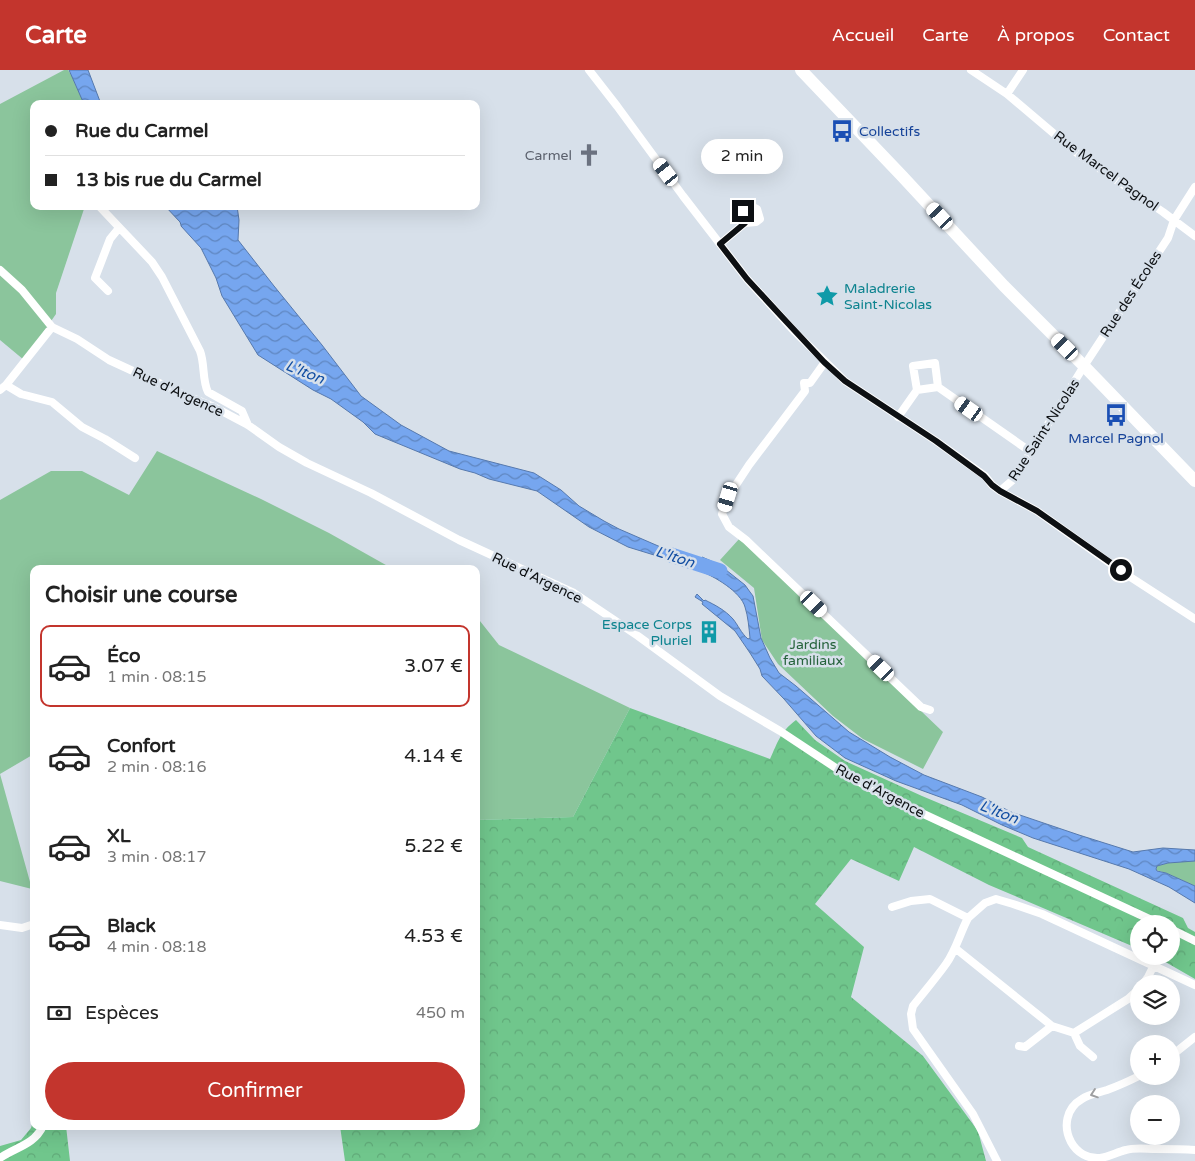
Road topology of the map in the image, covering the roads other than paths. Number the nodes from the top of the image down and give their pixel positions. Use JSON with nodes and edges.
{"nodes":[{"id":1,"x":589,"y":70,"type":"edge"},
{"id":2,"x":801,"y":70,"type":"edge"},
{"id":3,"x":971,"y":70,"type":"edge"},
{"id":4,"x":1023,"y":70,"type":"edge"},
{"id":5,"x":1007,"y":94,"type":"junction"},
{"id":6,"x":1195,"y":186,"type":"edge"},
{"id":7,"x":103,"y":210,"type":"edge"},
{"id":8,"x":1174,"y":220,"type":"junction"},
{"id":9,"x":745,"y":223,"type":"dead end"},
{"id":10,"x":119,"y":228,"type":"junction"},
{"id":11,"x":1195,"y":236,"type":"edge"},
{"id":12,"x":720,"y":244,"type":"junction"},
{"id":13,"x":0,"y":270,"type":"edge"},
{"id":14,"x":108,"y":291,"type":"dead end"},
{"id":15,"x":52,"y":327,"type":"junction"},
{"id":16,"x":824,"y":362,"type":"junction"},
{"id":17,"x":1084,"y":366,"type":"junction"},
{"id":18,"x":938,"y":387,"type":"junction"},
{"id":19,"x":3,"y":388,"type":"edge"},
{"id":20,"x":918,"y":390,"type":"junction"},
{"id":21,"x":898,"y":417,"type":"junction"},
{"id":22,"x":248,"y":426,"type":"junction"},
{"id":23,"x":1031,"y":452,"type":"junction"},
{"id":24,"x":135,"y":458,"type":"dead end"},
{"id":25,"x":1195,"y":481,"type":"edge"},
{"id":26,"x":1000,"y":491,"type":"junction"},
{"id":27,"x":1195,"y":619,"type":"edge"},
{"id":28,"x":930,"y":710,"type":"dead end"},
{"id":29,"x":892,"y":907,"type":"dead end"},
{"id":30,"x":1140,"y":915,"type":"edge"},
{"id":31,"x":968,"y":918,"type":"junction"},
{"id":32,"x":0,"y":925,"type":"edge"},
{"id":33,"x":30,"y":925,"type":"edge"},
{"id":34,"x":1180,"y":933,"type":"edge"},
{"id":35,"x":1195,"y":940,"type":"edge"},
{"id":36,"x":955,"y":948,"type":"junction"},
{"id":37,"x":1130,"y":954,"type":"edge"},
{"id":38,"x":1154,"y":965,"type":"joint"},
{"id":39,"x":1149,"y":975,"type":"edge"},
{"id":40,"x":1195,"y":985,"type":"edge"},
{"id":41,"x":1130,"y":997,"type":"edge"},
{"id":42,"x":1052,"y":1026,"type":"junction"},
{"id":43,"x":1074,"y":1033,"type":"junction"},
{"id":44,"x":1195,"y":1038,"type":"edge"},
{"id":45,"x":1019,"y":1046,"type":"dead end"},
{"id":46,"x":1180,"y":1049,"type":"edge"},
{"id":47,"x":1093,"y":1057,"type":"dead end"},
{"id":48,"x":1130,"y":1080,"type":"edge"},
{"id":49,"x":41,"y":1130,"type":"edge"},
{"id":50,"x":1195,"y":1150,"type":"edge"},
{"id":51,"x":0,"y":1158,"type":"edge"},
{"id":52,"x":997,"y":1161,"type":"edge"}],
"edges":[{"from":1,"to":12,"type":"street"},
{"from":2,"to":17,"type":"main road"},
{"from":3,"to":5,"type":"street","name":"Rue Marcel Pagnol"},
{"from":4,"to":5,"type":"street"},
{"from":5,"to":8,"type":"street","name":"Rue Marcel Pagnol"},
{"from":6,"to":8,"type":"street","name":"Rue des Écoles"},
{"from":7,"to":10,"type":"street"},
{"from":8,"to":11,"type":"street","name":"Rue Marcel Pagnol"},
{"from":8,"to":17,"type":"street","name":"Rue des Écoles"},
{"from":9,"to":12,"type":"street"},
{"from":10,"to":14,"type":"street"},
{"from":10,"to":22,"type":"street"},
{"from":12,"to":16,"type":"street"},
{"from":13,"to":15,"type":"street","name":"Rue d'Argence"},
{"from":15,"to":19,"type":"street"},
{"from":15,"to":22,"type":"street","name":"Rue d'Argence"},
{"from":16,"to":21,"type":"street"},
{"from":16,"to":28,"type":"street"},
{"from":17,"to":23,"type":"street","name":"Rue Saint-Nicolas"},
{"from":17,"to":25,"type":"main road"},
{"from":18,"to":20,"type":"street"},
{"from":18,"to":20,"type":"street"},
{"from":18,"to":23,"type":"street"},
{"from":19,"to":24,"type":"street"},
{"from":20,"to":21,"type":"street"},
{"from":21,"to":26,"type":"street"},
{"from":22,"to":30,"type":"street","name":"Rue d'Argence"},
{"from":23,"to":26,"type":"street","name":"Rue Saint-Nicolas"},
{"from":26,"to":27,"type":"street"},
{"from":29,"to":31,"type":"street"},
{"from":31,"to":36,"type":"street"},
{"from":31,"to":37,"type":"street"},
{"from":32,"to":33,"type":"street"},
{"from":34,"to":35,"type":"street"},
{"from":36,"to":42,"type":"street"},
{"from":36,"to":52,"type":"street"},
{"from":38,"to":39,"type":"street"},
{"from":38,"to":40,"type":"street"},
{"from":41,"to":43,"type":"street"},
{"from":42,"to":43,"type":"street"},
{"from":42,"to":45,"type":"street"},
{"from":43,"to":47,"type":"street"},
{"from":44,"to":46,"type":"street"},
{"from":48,"to":50,"type":"street","one_way":true},
{"from":49,"to":51,"type":"street"}]}
